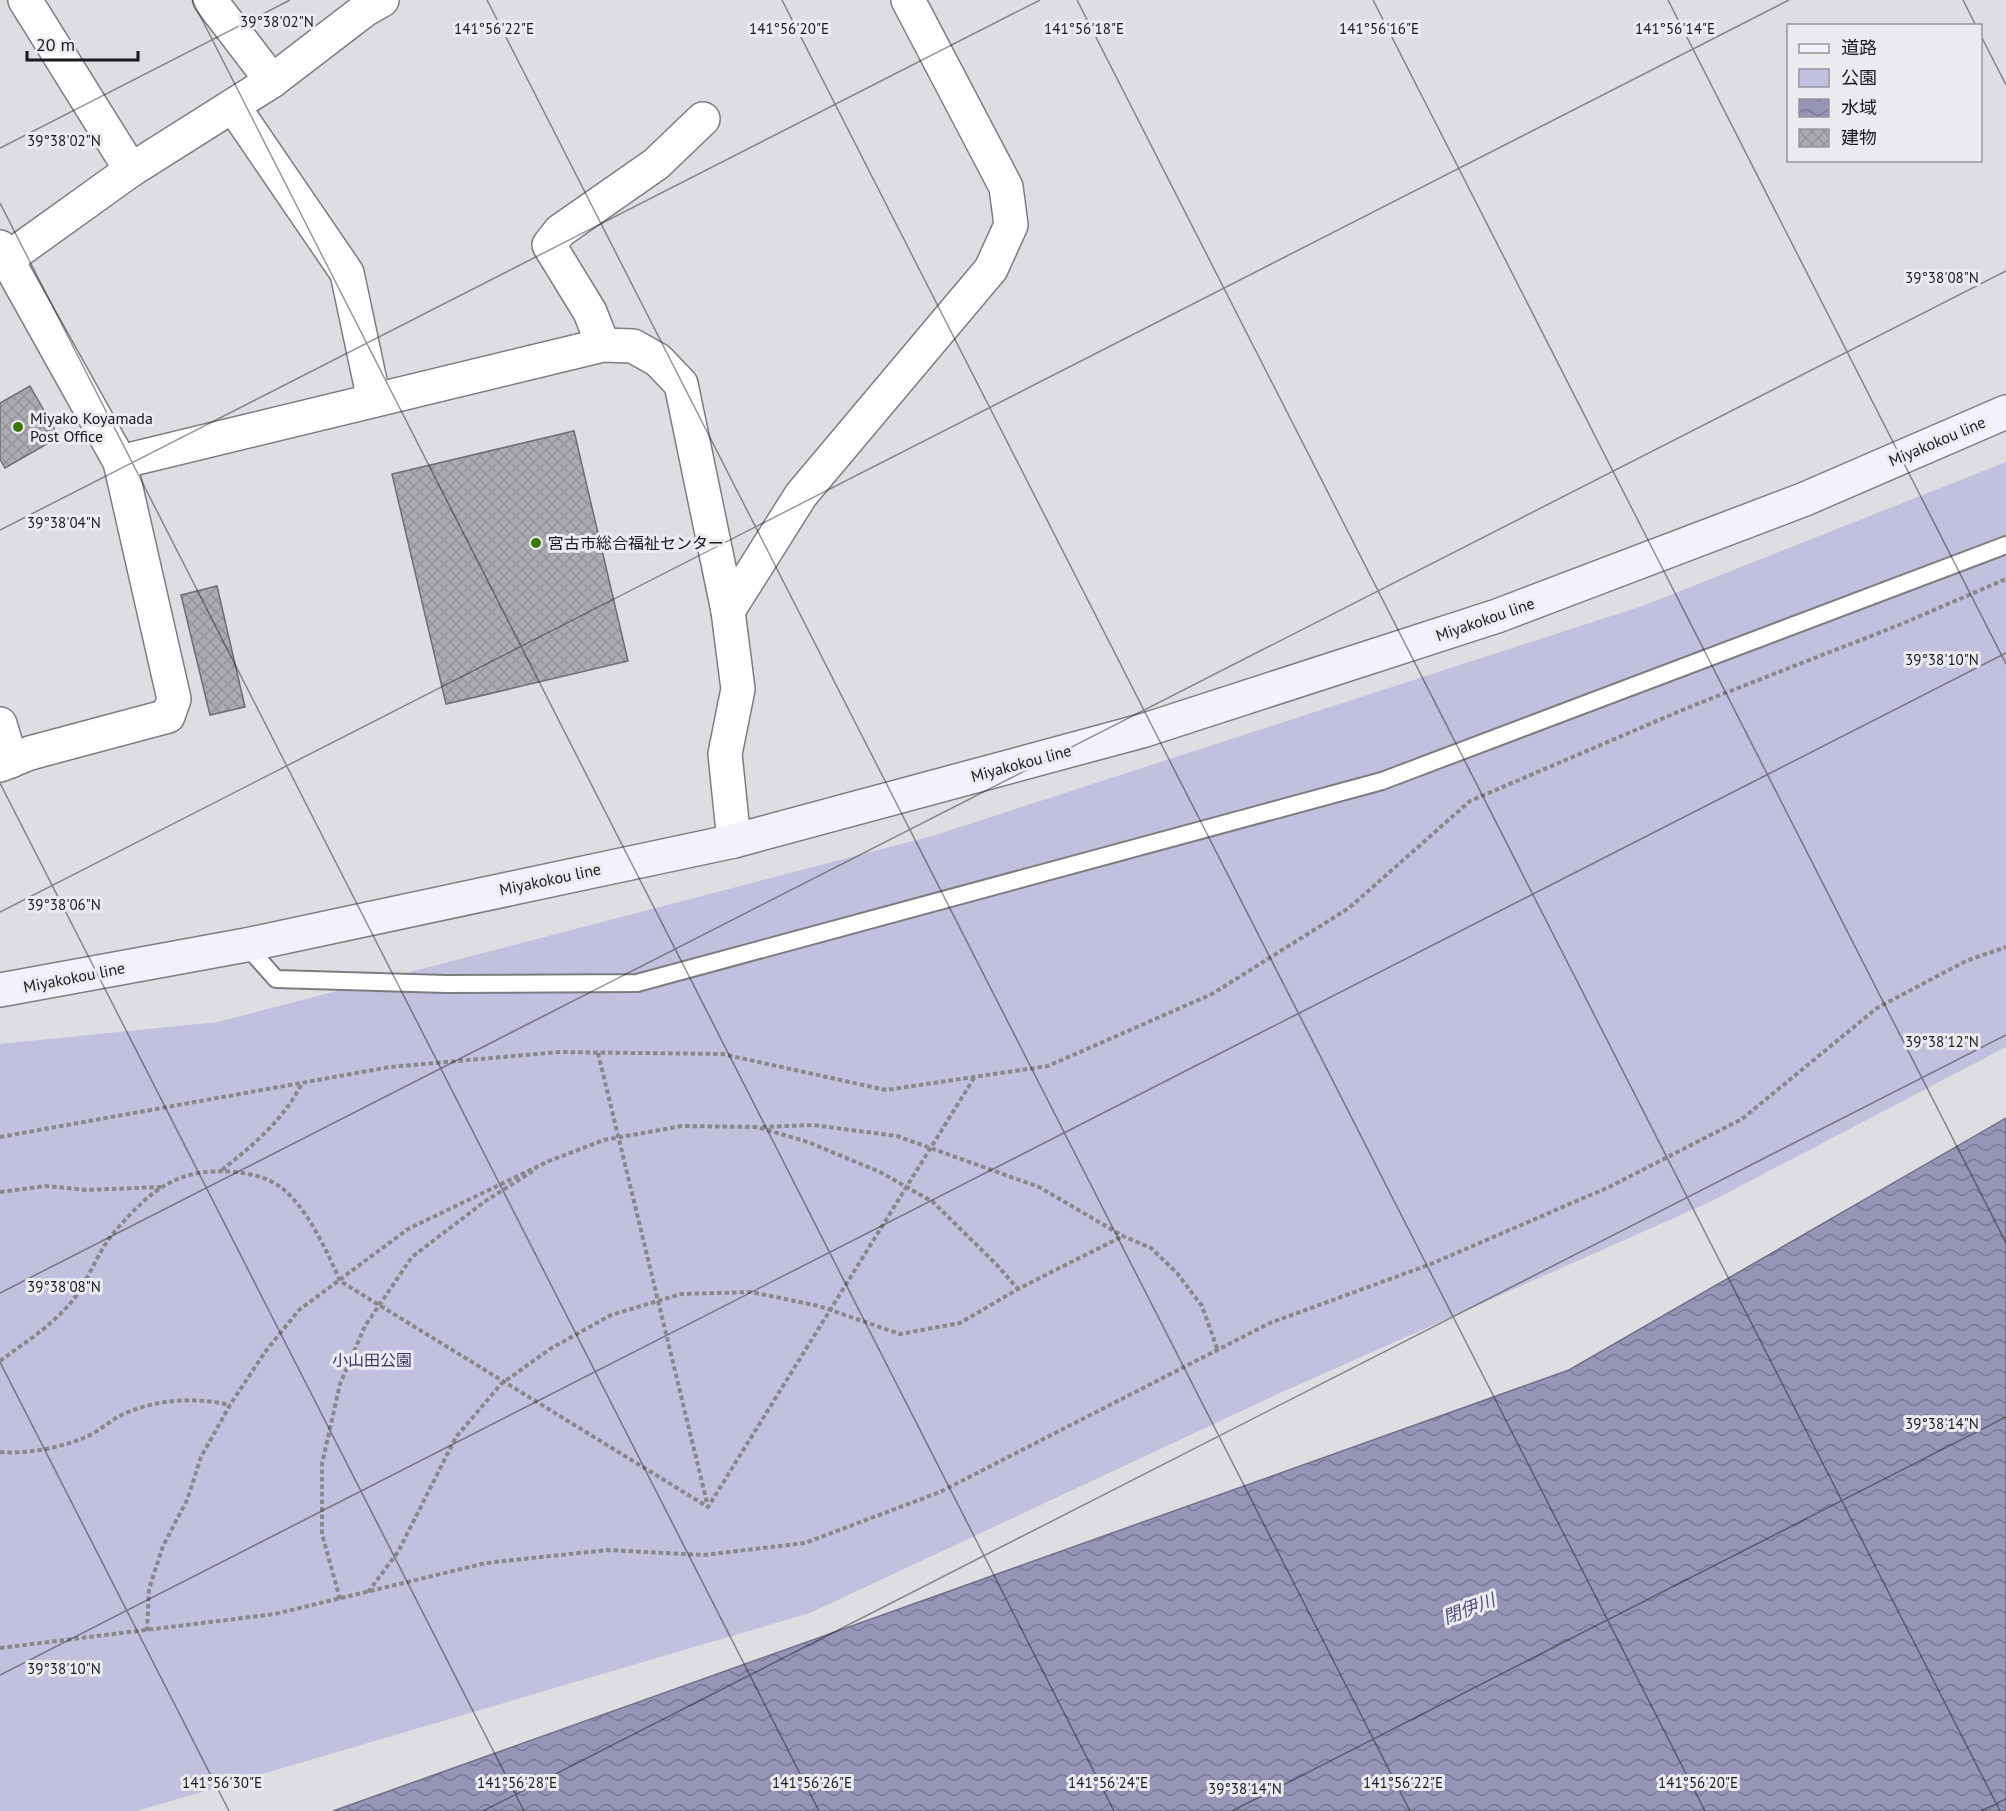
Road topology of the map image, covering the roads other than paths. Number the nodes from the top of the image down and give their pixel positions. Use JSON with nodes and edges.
{"nodes":[{"id":1,"x":25,"y":0,"type":"edge"},
{"id":2,"x":210,"y":0,"type":"edge"},
{"id":3,"x":382,"y":0,"type":"edge"},
{"id":4,"x":908,"y":0,"type":"edge"},
{"id":5,"x":272,"y":81,"type":"junction"},
{"id":6,"x":233,"y":106,"type":"junction"},
{"id":7,"x":703,"y":119,"type":"dead end"},
{"id":8,"x":131,"y":170,"type":"junction"},
{"id":9,"x":2,"y":257,"type":"edge"},
{"id":10,"x":603,"y":345,"type":"junction"},
{"id":11,"x":374,"y":400,"type":"junction"},
{"id":12,"x":2006,"y":412,"type":"edge"},
{"id":13,"x":120,"y":462,"type":"junction"},
{"id":14,"x":2006,"y":545,"type":"edge"},
{"id":15,"x":728,"y":611,"type":"junction"},
{"id":16,"x":0,"y":724,"type":"edge"},
{"id":17,"x":5,"y":763,"type":"edge"},
{"id":18,"x":734,"y":841,"type":"junction"},
{"id":19,"x":246,"y":945,"type":"junction"},
{"id":20,"x":0,"y":990,"type":"edge"}],
"edges":[{"from":1,"to":8,"type":"street"},
{"from":2,"to":5,"type":"street"},
{"from":3,"to":5,"type":"street"},
{"from":4,"to":15,"type":"street"},
{"from":5,"to":6,"type":"street"},
{"from":6,"to":8,"type":"street"},
{"from":6,"to":11,"type":"street"},
{"from":7,"to":10,"type":"street"},
{"from":8,"to":9,"type":"street"},
{"from":9,"to":13,"type":"street"},
{"from":10,"to":11,"type":"street"},
{"from":10,"to":15,"type":"street"},
{"from":11,"to":13,"type":"street"},
{"from":12,"to":18,"type":"main road","name":"Miyakokou line"},
{"from":13,"to":17,"type":"street"},
{"from":14,"to":19,"type":"lane"},
{"from":15,"to":18,"type":"street"},
{"from":16,"to":17,"type":"street"},
{"from":18,"to":19,"type":"main road","name":"Miyakokou line"},
{"from":19,"to":20,"type":"main road","name":"Miyakokou line"}]}
